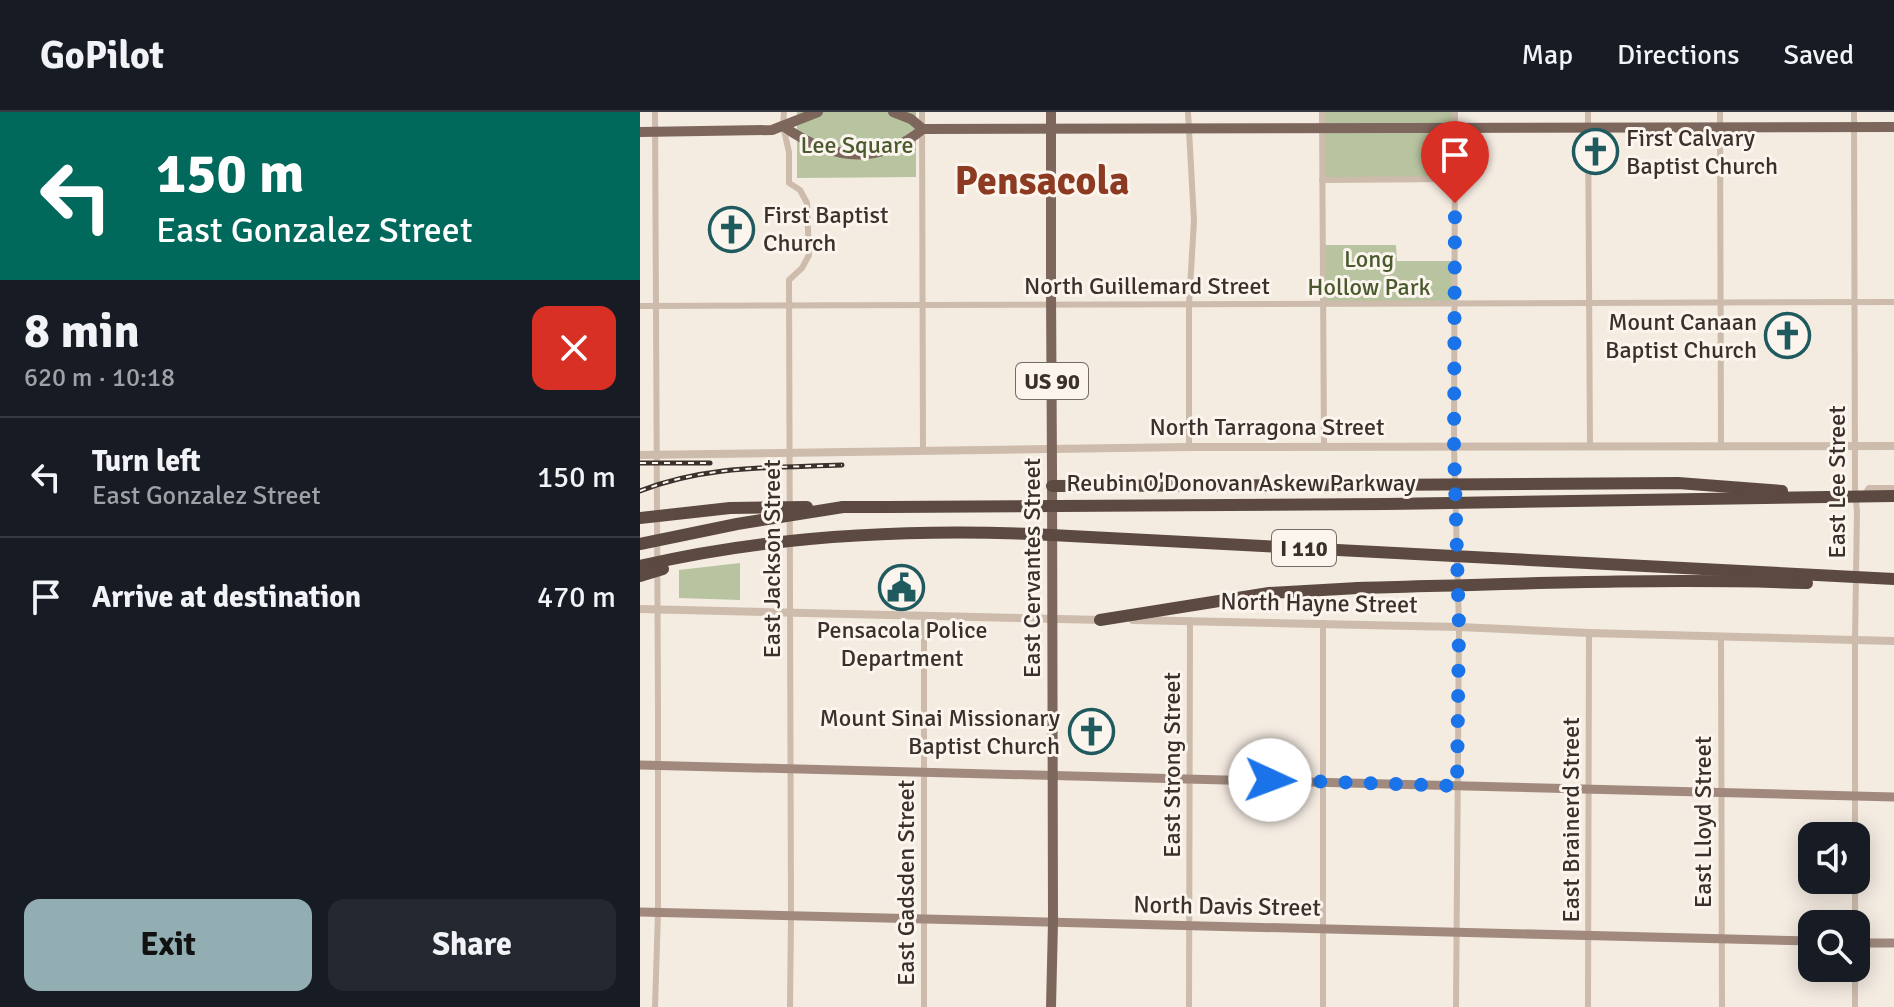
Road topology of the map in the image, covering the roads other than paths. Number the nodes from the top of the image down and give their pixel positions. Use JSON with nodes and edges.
{"nodes":[{"id":1,"x":655,"y":112,"type":"edge"},
{"id":2,"x":784,"y":112,"type":"edge"},
{"id":3,"x":818,"y":112,"type":"edge"},
{"id":4,"x":893,"y":112,"type":"edge"},
{"id":5,"x":922,"y":112,"type":"edge"},
{"id":6,"x":1051,"y":112,"type":"edge"},
{"id":7,"x":1188,"y":112,"type":"edge"},
{"id":8,"x":1322,"y":112,"type":"edge"},
{"id":9,"x":1455,"y":112,"type":"edge"},
{"id":10,"x":1588,"y":112,"type":"edge"},
{"id":11,"x":1720,"y":112,"type":"edge"},
{"id":12,"x":1854,"y":112,"type":"edge"},
{"id":13,"x":783,"y":126,"type":"junction"},
{"id":14,"x":1720,"y":127,"type":"junction"},
{"id":15,"x":1854,"y":127,"type":"junction"},
{"id":16,"x":1894,"y":127,"type":"edge"},
{"id":17,"x":1455,"y":128,"type":"junction"},
{"id":18,"x":1589,"y":128,"type":"junction"},
{"id":19,"x":923,"y":129,"type":"junction"},
{"id":20,"x":1189,"y":129,"type":"junction"},
{"id":21,"x":1322,"y":129,"type":"junction"},
{"id":22,"x":1051,"y":130,"type":"junction"},
{"id":23,"x":640,"y":132,"type":"edge"},
{"id":24,"x":655,"y":132,"type":"junction"},
{"id":25,"x":1455,"y":179,"type":"junction"},
{"id":26,"x":1322,"y":180,"type":"junction"},
{"id":27,"x":1854,"y":302,"type":"junction"},
{"id":28,"x":1894,"y":302,"type":"edge"},
{"id":29,"x":1455,"y":303,"type":"junction"},
{"id":30,"x":1589,"y":303,"type":"junction"},
{"id":31,"x":1721,"y":303,"type":"junction"},
{"id":32,"x":1189,"y":304,"type":"junction"},
{"id":33,"x":1323,"y":304,"type":"junction"},
{"id":34,"x":922,"y":305,"type":"junction"},
{"id":35,"x":640,"y":306,"type":"edge"},
{"id":36,"x":655,"y":306,"type":"junction"},
{"id":37,"x":790,"y":306,"type":"junction"},
{"id":38,"x":1721,"y":446,"type":"junction"},
{"id":39,"x":1855,"y":446,"type":"junction"},
{"id":40,"x":1894,"y":446,"type":"edge"},
{"id":41,"x":1189,"y":447,"type":"junction"},
{"id":42,"x":1324,"y":447,"type":"junction"},
{"id":43,"x":1454,"y":447,"type":"junction"},
{"id":44,"x":1590,"y":447,"type":"junction"},
{"id":45,"x":923,"y":450,"type":"junction"},
{"id":46,"x":790,"y":453,"type":"junction"},
{"id":47,"x":640,"y":455,"type":"edge"},
{"id":48,"x":656,"y":455,"type":"junction"},
{"id":49,"x":1052,"y":486,"type":"junction"},
{"id":50,"x":1894,"y":488,"type":"edge"},
{"id":51,"x":1857,"y":496,"type":"junction"},
{"id":52,"x":1894,"y":496,"type":"edge"},
{"id":53,"x":843,"y":507,"type":"junction"},
{"id":54,"x":1857,"y":512,"type":"junction"},
{"id":55,"x":640,"y":518,"type":"edge"},
{"id":56,"x":640,"y":544,"type":"edge"},
{"id":57,"x":715,"y":551,"type":"junction"},
{"id":58,"x":640,"y":566,"type":"edge"},
{"id":59,"x":640,"y":576,"type":"edge"},
{"id":60,"x":1894,"y":580,"type":"edge"},
{"id":61,"x":658,"y":608,"type":"junction"},
{"id":62,"x":640,"y":609,"type":"edge"},
{"id":63,"x":790,"y":613,"type":"junction"},
{"id":64,"x":924,"y":616,"type":"junction"},
{"id":65,"x":1053,"y":619,"type":"junction"},
{"id":66,"x":1100,"y":620,"type":"junction"},
{"id":67,"x":1190,"y":620,"type":"junction"},
{"id":68,"x":1323,"y":623,"type":"junction"},
{"id":69,"x":1459,"y":627,"type":"junction"},
{"id":70,"x":1589,"y":633,"type":"junction"},
{"id":71,"x":1721,"y":636,"type":"junction"},
{"id":72,"x":1855,"y":640,"type":"junction"},
{"id":73,"x":1894,"y":641,"type":"edge"},
{"id":74,"x":640,"y":765,"type":"edge"},
{"id":75,"x":658,"y":765,"type":"junction"},
{"id":76,"x":791,"y":768,"type":"junction"},
{"id":77,"x":924,"y":772,"type":"junction"},
{"id":78,"x":1053,"y":775,"type":"junction"},
{"id":79,"x":1191,"y":778,"type":"junction"},
{"id":80,"x":1323,"y":782,"type":"junction"},
{"id":81,"x":1457,"y":786,"type":"junction"},
{"id":82,"x":1589,"y":788,"type":"junction"},
{"id":83,"x":1721,"y":792,"type":"junction"},
{"id":84,"x":1855,"y":795,"type":"junction"},
{"id":85,"x":1894,"y":797,"type":"edge"},
{"id":86,"x":1855,"y":822,"type":"edge"},
{"id":87,"x":640,"y":912,"type":"edge"},
{"id":88,"x":658,"y":912,"type":"junction"},
{"id":89,"x":791,"y":916,"type":"junction"},
{"id":90,"x":924,"y":919,"type":"junction"},
{"id":91,"x":1053,"y":922,"type":"junction"},
{"id":92,"x":1191,"y":926,"type":"junction"},
{"id":93,"x":1323,"y":929,"type":"junction"},
{"id":94,"x":1457,"y":932,"type":"junction"},
{"id":95,"x":1589,"y":936,"type":"junction"},
{"id":96,"x":1722,"y":939,"type":"junction"},
{"id":97,"x":1798,"y":941,"type":"edge"},
{"id":98,"x":1870,"y":943,"type":"edge"},
{"id":99,"x":1894,"y":943,"type":"edge"},
{"id":100,"x":1855,"y":982,"type":"edge"},
{"id":101,"x":655,"y":1007,"type":"edge"},
{"id":102,"x":790,"y":1007,"type":"edge"},
{"id":103,"x":924,"y":1007,"type":"edge"},
{"id":104,"x":1051,"y":1007,"type":"edge"},
{"id":105,"x":1189,"y":1007,"type":"edge"},
{"id":106,"x":1323,"y":1007,"type":"edge"},
{"id":107,"x":1456,"y":1007,"type":"edge"},
{"id":108,"x":1588,"y":1007,"type":"edge"},
{"id":109,"x":1722,"y":1007,"type":"edge"},
{"id":110,"x":1855,"y":1007,"type":"edge"}],
"edges":[{"from":1,"to":24,"type":"street"},
{"from":2,"to":13,"type":"street","name":"East Jackson Street"},
{"from":3,"to":13,"type":"main road"},
{"from":4,"to":19,"type":"main road"},
{"from":5,"to":19,"type":"street"},
{"from":6,"to":22,"type":"main road","number":"US 90"},
{"from":7,"to":20,"type":"street"},
{"from":8,"to":21,"type":"street"},
{"from":9,"to":17,"type":"street"},
{"from":10,"to":18,"type":"street"},
{"from":11,"to":14,"type":"street"},
{"from":12,"to":15,"type":"street","name":"East Lee Street"},
{"from":13,"to":19,"type":"main road"},
{"from":13,"to":24,"type":"main road"},
{"from":13,"to":37,"type":"street","name":"East Jackson Street"},
{"from":14,"to":15,"type":"main road"},
{"from":14,"to":18,"type":"main road"},
{"from":14,"to":31,"type":"street"},
{"from":15,"to":16,"type":"main road"},
{"from":15,"to":27,"type":"street","name":"East Lee Street"},
{"from":17,"to":18,"type":"main road"},
{"from":17,"to":21,"type":"main road"},
{"from":17,"to":25,"type":"street"},
{"from":18,"to":30,"type":"street"},
{"from":19,"to":22,"type":"main road"},
{"from":19,"to":34,"type":"street"},
{"from":20,"to":21,"type":"main road"},
{"from":20,"to":22,"type":"main road"},
{"from":20,"to":32,"type":"street"},
{"from":21,"to":26,"type":"street"},
{"from":22,"to":49,"type":"main road","name":"East Cervantes Street","number":"US 90","bridge":true},
{"from":23,"to":24,"type":"main road"},
{"from":24,"to":36,"type":"street"},
{"from":25,"to":26,"type":"street"},
{"from":25,"to":29,"type":"street"},
{"from":26,"to":33,"type":"street"},
{"from":27,"to":28,"type":"street","name":"North Guillemard Street"},
{"from":27,"to":31,"type":"street","name":"North Guillemard Street"},
{"from":27,"to":39,"type":"street","name":"East Lee Street"},
{"from":29,"to":30,"type":"street","name":"North Guillemard Street"},
{"from":29,"to":33,"type":"street","name":"North Guillemard Street"},
{"from":29,"to":43,"type":"street"},
{"from":30,"to":31,"type":"street","name":"North Guillemard Street"},
{"from":30,"to":44,"type":"street"},
{"from":31,"to":38,"type":"street"},
{"from":32,"to":33,"type":"street","name":"North Guillemard Street"},
{"from":32,"to":34,"type":"street","name":"North Guillemard Street"},
{"from":32,"to":41,"type":"street"},
{"from":33,"to":42,"type":"street"},
{"from":34,"to":37,"type":"street","name":"North Guillemard Street"},
{"from":34,"to":45,"type":"street"},
{"from":35,"to":36,"type":"street","name":"North Guillemard Street"},
{"from":36,"to":37,"type":"street","name":"North Guillemard Street"},
{"from":36,"to":48,"type":"street"},
{"from":37,"to":46,"type":"street","name":"East Jackson Street"},
{"from":38,"to":39,"type":"street","name":"North Tarragona Street"},
{"from":38,"to":44,"type":"street","name":"North Tarragona Street"},
{"from":39,"to":40,"type":"street","name":"North Tarragona Street"},
{"from":39,"to":54,"type":"street","name":"East Lee Street"},
{"from":41,"to":42,"type":"street","name":"North Tarragona Street"},
{"from":41,"to":45,"type":"street","name":"North Tarragona Street"},
{"from":42,"to":43,"type":"street","name":"North Tarragona Street"},
{"from":43,"to":44,"type":"street","name":"North Tarragona Street"},
{"from":43,"to":69,"type":"street"},
{"from":45,"to":46,"type":"street","name":"North Tarragona Street"},
{"from":46,"to":48,"type":"street","name":"North Tarragona Street"},
{"from":46,"to":63,"type":"street","name":"East Jackson Street"},
{"from":47,"to":48,"type":"street","name":"North Tarragona Street"},
{"from":48,"to":61,"type":"street"},
{"from":49,"to":51,"type":"highway","bridge":true},
{"from":49,"to":65,"type":"main road","name":"East Cervantes Street","number":"US 90"},
{"from":50,"to":54,"type":"street"},
{"from":51,"to":52,"type":"highway","name":"Reubin O'Donovan Askew Parkway","number":"I 110","bridge":true},
{"from":51,"to":53,"type":"highway","name":"Reubin O'Donovan Askew Parkway","number":"I 110","bridge":true},
{"from":53,"to":55,"type":"highway","bridge":true},
{"from":53,"to":56,"type":"highway","name":"Reubin O'Donovan Askew Parkway","number":"I 110","bridge":true},
{"from":54,"to":72,"type":"street","name":"East Lee Street"},
{"from":57,"to":58,"type":"highway","bridge":true},
{"from":57,"to":59,"type":"highway","bridge":true},
{"from":57,"to":60,"type":"highway","number":"I 110","bridge":true},
{"from":60,"to":66,"type":"highway","bridge":true},
{"from":61,"to":62,"type":"street","name":"North Hayne Street"},
{"from":61,"to":63,"type":"street","name":"North Hayne Street"},
{"from":61,"to":75,"type":"street"},
{"from":63,"to":64,"type":"street","name":"North Hayne Street"},
{"from":63,"to":76,"type":"street","name":"East Jackson Street"},
{"from":64,"to":65,"type":"street","name":"North Hayne Street"},
{"from":64,"to":77,"type":"street","name":"East Gadsden Street"},
{"from":65,"to":66,"type":"street","name":"North Hayne Street"},
{"from":65,"to":78,"type":"main road","name":"East Cervantes Street","number":"US 90"},
{"from":66,"to":67,"type":"street","name":"North Hayne Street"},
{"from":67,"to":68,"type":"street","name":"North Hayne Street"},
{"from":67,"to":79,"type":"street","name":"East Strong Street"},
{"from":68,"to":69,"type":"street","name":"North Hayne Street"},
{"from":68,"to":80,"type":"street"},
{"from":69,"to":70,"type":"street","name":"North Hayne Street"},
{"from":69,"to":81,"type":"street"},
{"from":70,"to":71,"type":"street","name":"North Hayne Street"},
{"from":70,"to":82,"type":"street","name":"East Brainerd Street"},
{"from":71,"to":72,"type":"street","name":"North Hayne Street"},
{"from":71,"to":83,"type":"street","name":"East Lloyd Street"},
{"from":72,"to":73,"type":"street","name":"North Hayne Street"},
{"from":72,"to":84,"type":"street","name":"East Lee Street"},
{"from":74,"to":75,"type":"main road"},
{"from":75,"to":76,"type":"main road"},
{"from":75,"to":88,"type":"street"},
{"from":76,"to":77,"type":"main road"},
{"from":76,"to":89,"type":"street","name":"East Jackson Street"},
{"from":77,"to":78,"type":"main road"},
{"from":77,"to":90,"type":"street","name":"East Gadsden Street"},
{"from":78,"to":79,"type":"main road"},
{"from":78,"to":91,"type":"main road","name":"East Cervantes Street","number":"US 90"},
{"from":79,"to":80,"type":"main road"},
{"from":79,"to":92,"type":"street","name":"East Strong Street"},
{"from":80,"to":81,"type":"main road"},
{"from":80,"to":93,"type":"street"},
{"from":81,"to":82,"type":"main road"},
{"from":81,"to":94,"type":"street"},
{"from":82,"to":83,"type":"main road"},
{"from":82,"to":95,"type":"street","name":"East Brainerd Street"},
{"from":83,"to":84,"type":"main road"},
{"from":83,"to":96,"type":"street","name":"East Lloyd Street"},
{"from":84,"to":85,"type":"main road"},
{"from":84,"to":86,"type":"street","name":"East Lee Street"},
{"from":87,"to":88,"type":"main road","name":"North Davis Street"},
{"from":88,"to":89,"type":"main road","name":"North Davis Street"},
{"from":88,"to":101,"type":"street"},
{"from":89,"to":90,"type":"main road","name":"North Davis Street"},
{"from":89,"to":102,"type":"street","name":"East Jackson Street"},
{"from":90,"to":91,"type":"main road","name":"North Davis Street"},
{"from":90,"to":103,"type":"street","name":"East Gadsden Street"},
{"from":91,"to":92,"type":"main road","name":"North Davis Street"},
{"from":91,"to":104,"type":"main road","name":"East Cervantes Street","number":"US 90"},
{"from":92,"to":93,"type":"main road","name":"North Davis Street"},
{"from":92,"to":105,"type":"street","name":"East Strong Street"},
{"from":93,"to":94,"type":"main road","name":"North Davis Street"},
{"from":93,"to":106,"type":"street"},
{"from":94,"to":95,"type":"main road","name":"North Davis Street"},
{"from":94,"to":107,"type":"street"},
{"from":95,"to":96,"type":"main road","name":"North Davis Street"},
{"from":95,"to":108,"type":"street","name":"East Brainerd Street"},
{"from":96,"to":97,"type":"main road","name":"North Davis Street"},
{"from":96,"to":109,"type":"street","name":"East Lloyd Street"},
{"from":98,"to":99,"type":"main road"},
{"from":100,"to":110,"type":"street"}]}
